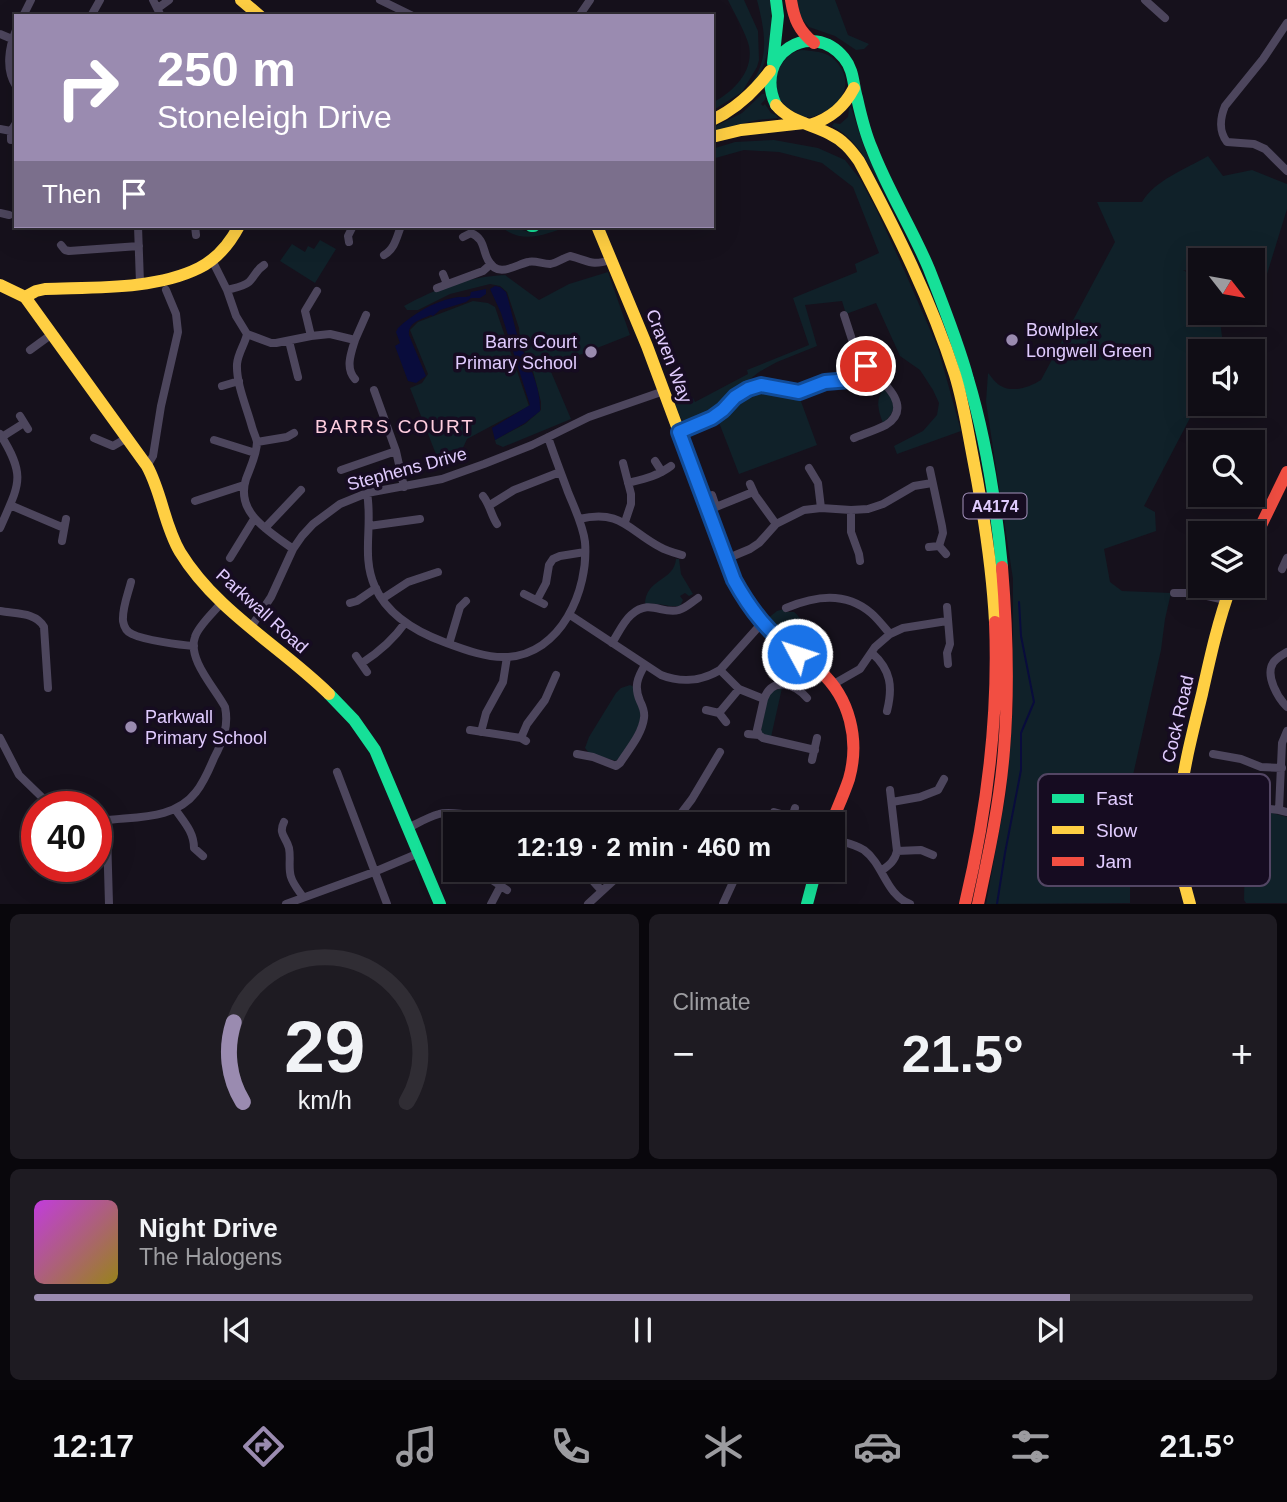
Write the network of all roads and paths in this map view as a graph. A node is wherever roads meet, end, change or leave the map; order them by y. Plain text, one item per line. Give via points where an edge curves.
1 (169, 0) edge
2 (240, 0) edge
3 (380, 0) edge
4 (776, 0) edge
5 (791, 0) edge
6 (1149, 1) edge
7 (157, 8) edge
8 (258, 14) edge
9 (409, 14) edge
10 (1165, 18) dead end
11 (1287, 23) edge
12 (0, 34) edge
13 (14, 34) edge
14 (12, 39) junction
15 (814, 43) junction
16 (772, 67) junction
17 (4, 71) edge
18 (854, 88) junction
19 (714, 119) edge
20 (807, 124) junction
21 (0, 129) edge
22 (13, 131) edge
23 (714, 137) edge
24 (1287, 156) edge
25 (1286, 170) edge
26 (138, 228) edge
27 (238, 228) edge
28 (352, 228) edge
29 (400, 228) edge
30 (598, 228) edge
31 (468, 232) edge
32 (349, 242) dead end
33 (61, 244) dead end
34 (139, 246) junction
35 (384, 255) dead end
36 (212, 260) junction
37 (611, 260) junction
38 (491, 264) junction
39 (264, 265) dead end
40 (443, 274) dead end
41 (140, 284) junction
42 (447, 284) junction
43 (0, 285) edge
44 (437, 288) dead end
45 (166, 290) dead end
46 (226, 290) junction
47 (317, 291) dead end
48 (25, 297) junction
49 (366, 315) dead end
50 (844, 316) dead end
51 (52, 334) junction
52 (247, 334) junction
53 (311, 335) junction
54 (355, 340) junction
55 (289, 341) junction
56 (30, 350) dead end
57 (866, 366) junction
58 (298, 377) dead end
59 (355, 379) dead end
60 (239, 381) junction
61 (222, 386) dead end
62 (374, 390) dead end
63 (664, 391) junction
64 (24, 423) dead end
65 (679, 432) junction
66 (294, 433) dead end
67 (1, 435) edge
68 (548, 437) junction
69 (94, 438) dead end
70 (127, 438) junction
71 (854, 438) dead end
72 (214, 440) dead end
73 (257, 442) junction
74 (396, 451) junction
75 (255, 453) junction
76 (655, 461) dead end
77 (623, 463) dead end
78 (147, 466) junction
79 (671, 466) dead end
80 (809, 468) dead end
81 (341, 470) dead end
82 (930, 470) dead end
83 (561, 472) junction
84 (662, 472) junction
85 (1287, 472) edge
86 (628, 483) junction
87 (932, 483) junction
88 (244, 485) junction
89 (404, 487) junction
90 (301, 490) dead end
91 (367, 493) junction
92 (712, 495) dead end
93 (483, 496) dead end
94 (195, 501) dead end
95 (10, 505) junction
96 (491, 505) junction
97 (821, 508) junction
98 (851, 510) junction
99 (254, 519) junction
100 (420, 519) dead end
101 (579, 519) junction
102 (1263, 521) edge
103 (625, 522) junction
104 (497, 524) dead end
105 (776, 524) junction
106 (369, 526) junction
107 (0, 528) edge
108 (265, 528) junction
109 (62, 541) dead end
110 (673, 541) dead end
111 (939, 546) junction
112 (929, 547) dead end
113 (293, 548) junction
114 (669, 551) junction
115 (585, 552) junction
116 (946, 554) dead end
117 (682, 555) dead end
118 (230, 558) dead end
119 (1287, 558) edge
120 (726, 559) junction
121 (860, 561) dead end
122 (1282, 569) dead end
123 (438, 572) dead end
124 (131, 582) dead end
125 (376, 589) junction
126 (1174, 593) dead end
127 (524, 594) dead end
128 (698, 598) dead end
129 (382, 599) junction
130 (1225, 600) joint
131 (466, 601) dead end
132 (222, 602) junction
133 (350, 603) dead end
134 (947, 607) dead end
135 (786, 608) dead end
136 (0, 611) edge
137 (570, 615) junction
138 (947, 621) junction
139 (405, 623) junction
140 (762, 623) junction
141 (251, 627) junction
142 (890, 634) junction
143 (449, 643) junction
144 (611, 643) junction
145 (194, 646) junction
146 (1287, 652) edge
147 (872, 653) junction
148 (507, 657) junction
149 (645, 664) junction
150 (948, 664) dead end
151 (720, 670) junction
152 (367, 672) dead end
153 (556, 675) dead end
154 (832, 685) junction
155 (48, 688) dead end
156 (739, 689) junction
157 (806, 693) dead end
158 (764, 699) junction
159 (1287, 707) edge
160 (706, 710) dead end
161 (887, 711) dead end
162 (719, 713) junction
163 (726, 722) dead end
164 (470, 730) dead end
165 (1287, 731) edge
166 (481, 732) junction
167 (748, 734) dead end
168 (759, 735) junction
169 (0, 738) edge
170 (817, 738) dead end
171 (1285, 744) edge
172 (815, 750) junction
173 (720, 752) dead end
174 (577, 754) dead end
175 (1213, 754) dead end
176 (4, 755) edge
177 (812, 760) dead end
178 (1282, 768) junction
179 (337, 772) dead end
180 (1184, 774) edge
181 (944, 779) dead end
182 (890, 790) dead end
183 (36, 791) edge
184 (892, 802) junction
185 (175, 809) junction
186 (1283, 811) edge
187 (682, 812) edge
188 (836, 812) edge
189 (443, 813) edge
190 (112, 819) edge
191 (284, 822) dead end
192 (408, 828) junction
193 (845, 842) edge
194 (897, 851) junction
195 (419, 853) junction
196 (933, 855) dead end
197 (203, 856) dead end
198 (881, 871) junction
199 (374, 872) junction
200 (108, 882) edge
201 (495, 882) edge
202 (594, 882) edge
203 (612, 882) edge
204 (733, 882) edge
205 (813, 882) edge
206 (1185, 886) edge
207 (602, 891) junction
208 (303, 897) junction
209 (109, 904) edge
210 (286, 904) edge
211 (387, 904) edge
212 (440, 904) edge
213 (491, 904) edge
214 (588, 904) edge
215 (723, 904) edge
216 (807, 904) edge
217 (910, 904) edge
218 (965, 904) edge
219 (978, 904) edge
220 (1190, 904) edge

1 - 7 street
2 - 8 main road
3 - 9 street
4 - 16 main road, A4174
5 - 15 main road, A4174 via 795,22
6 - 10 street
11 - 25 street via 1235,92 1222,114 1221,129 1230,143 1265,149
12 - 14 street
13 - 14 street
14 - 17 street
15 - 16 main road via 798,42
15 - 18 main road, A4174 via 841,54 854,76
16 - 19 main road via 741,104
16 - 20 main road, A4174 via 771,94 778,107
18 - 20 main road via 841,109
18 - 219 main road, A4174 via 873,153 923,255 972,391 994,497 1006,606 1007,706 999,795
20 - 23 main road
20 - 218 main road, A4174 via 834,135 859,161 908,253 962,398 981,491 994,608 994,720 989,779
21 - 22 street
24 - 25 street
26 - 34 street
27 - 36 main road
28 - 32 street
29 - 35 street
30 - 37 main road, Craven Way
31 - 38 street via 484,244
33 - 34 street via 69,251
34 - 41 street
36 - 41 main road via 181,275
36 - 46 street
37 - 38 street via 597,264 570,256 548,264 531,261 507,270
37 - 63 main road, Craven Way
38 - 42 street
39 - 46 street via 245,285
40 - 42 street
41 - 48 main road via 45,289
42 - 44 street
43 - 48 main road, Parkwall Road
45 - 78 street via 178,332 153,456
46 - 52 street
47 - 53 street via 305,311
48 - 51 main road, Parkwall Road
49 - 54 street
50 - 57 street via 858,358
51 - 56 street
51 - 70 main road, Parkwall Road
52 - 55 street via 271,343
52 - 60 street via 237,360
53 - 54 street
53 - 55 street
54 - 59 street via 349,369
55 - 58 street
57 - 65 street via 850,380 825,382 799,392 761,385 748,389 712,418
57 - 71 street via 893,393 897,408 889,423
60 - 61 street
60 - 73 street
62 - 74 street
63 - 65 main road, Craven Way
63 - 68 street, Stephens Drive
64 - 67 street
65 - 120 main road, Craven Way
66 - 73 street
67 - 95 street via 18,475
68 - 83 street
68 - 89 street, Stephens Drive via 442,479
69 - 70 street via 113,446
70 - 78 main road, Parkwall Road
72 - 75 street
73 - 75 street
74 - 81 street
74 - 89 street
75 - 88 street
76 - 84 street
77 - 86 street
78 - 132 main road, Parkwall Road via 178,548
79 - 84 street
80 - 97 street via 820,477
82 - 87 street
83 - 96 street via 514,490
83 - 101 street
84 - 86 street
85 - 102 main road
86 - 103 street via 631,504
87 - 98 street via 914,486 868,509
87 - 111 street via 943,533
88 - 94 street
88 - 99 street via 246,505
89 - 91 street, Stephens Drive
90 - 108 street
91 - 106 street
91 - 113 street, Stephens Drive via 340,504 313,524
92 - 105 street via 716,507 752,488
93 - 96 street
95 - 107 street
95 - 109 street via 65,523
96 - 104 street
97 - 98 street
97 - 105 street via 804,510
98 - 121 street via 853,552
99 - 108 street
99 - 118 street
100 - 106 street
101 - 103 street via 594,515
101 - 115 street
103 - 114 street
105 - 120 street via 750,549
106 - 125 street via 366,550
108 - 113 street
110 - 114 street
111 - 112 street
111 - 116 street
113 - 141 street, Stephens Drive via 271,597
114 - 117 street
115 - 127 street via 553,559 541,602
115 - 137 street
119 - 122 street
120 - 140 main road, Craven Way via 745,600
123 - 129 street via 408,582
124 - 145 street via 123,622 128,631
125 - 129 street
125 - 133 street
126 - 130 street
128 - 144 street via 680,610 638,610
129 - 139 street
130 - 180 main road, Cock Road
131 - 143 street
132 - 141 main road, Parkwall Road
132 - 145 street via 198,631
134 - 138 street
135 - 142 street via 798,608 815,598 850,600 871,612
136 - 155 street via 31,616 42,623 51,676
137 - 144 street
137 - 148 street via 533,651
138 - 142 street
138 - 150 street
139 - 143 street
139 - 152 street via 379,652 359,660
140 - 151 street
140 - 154 main road, Craven Way
141 - 192 main road, Parkwall Road via 350,714 375,750
142 - 147 street
143 - 148 street
144 - 149 street
145 - 185 street via 199,664 225,707 226,730 195,793
146 - 159 street via 1270,671 1275,691
147 - 154 street via 854,674
147 - 161 street via 889,678
148 - 166 street via 503,682
149 - 151 street via 677,680 700,679
149 - 174 street via 636,683 644,710 641,730 617,766
151 - 156 street
153 - 166 street via 524,739
154 - 188 main road, Craven Way via 847,709 854,733 853,761
156 - 158 street
156 - 162 street
157 - 158 street via 779,684 772,686
158 - 168 street
160 - 162 street
162 - 163 street
164 - 166 street
165 - 171 street
167 - 168 street
168 - 172 street
169 - 176 street
170 - 172 street
171 - 178 street
172 - 177 street
173 - 187 street
175 - 178 street
176 - 183 street
178 - 186 street
179 - 199 street
181 - 184 street via 941,793
182 - 184 street
184 - 194 street
185 - 190 street
185 - 197 street via 191,831 194,848
189 - 192 street
191 - 208 street via 280,829 289,850 291,876
192 - 195 main road, Parkwall Road
193 - 198 street via 864,850
194 - 196 street via 921,850
194 - 198 street
195 - 199 street
195 - 212 main road, Parkwall Road
198 - 217 street via 900,900
199 - 208 street
199 - 211 street
200 - 209 street
201 - 213 street via 504,888
202 - 207 street
203 - 207 street
204 - 215 street
205 - 216 main road
206 - 220 main road, Cock Road
207 - 214 street
208 - 210 street

